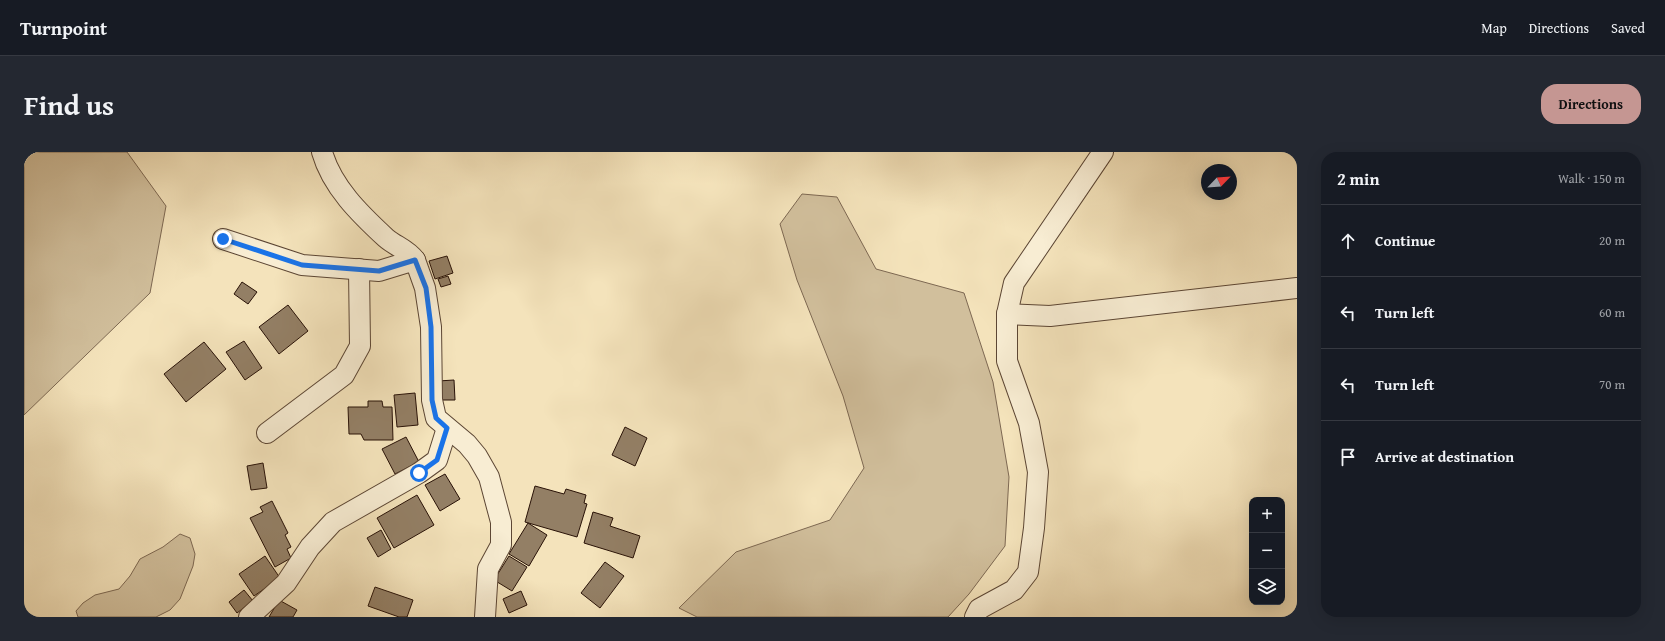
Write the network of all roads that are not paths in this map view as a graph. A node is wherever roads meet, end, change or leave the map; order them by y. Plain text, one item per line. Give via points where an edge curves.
1 (322, 152) edge
2 (1103, 152) edge
3 (223, 239) dead end
4 (415, 260) junction
5 (359, 269) junction
6 (1297, 288) edge
7 (1007, 314) junction
8 (447, 428) junction
9 (267, 433) dead end
10 (249, 617) edge
11 (485, 617) edge
12 (976, 617) edge

1 - 4 street via 340,190 387,239 410,253
2 - 7 street via 1014,283
3 - 5 street via 302,265
4 - 5 street via 379,271
4 - 8 street via 426,288 431,327 432,400 436,418
5 - 9 street via 360,346 344,375
6 - 7 street via 1050,316
7 - 12 street via 1007,361 1029,423 1038,472 1034,528 1028,572 1014,590 979,609
8 - 10 street via 437,460 333,522 310,547 286,583
8 - 11 street via 467,444 489,477 502,522 501,545 488,569

